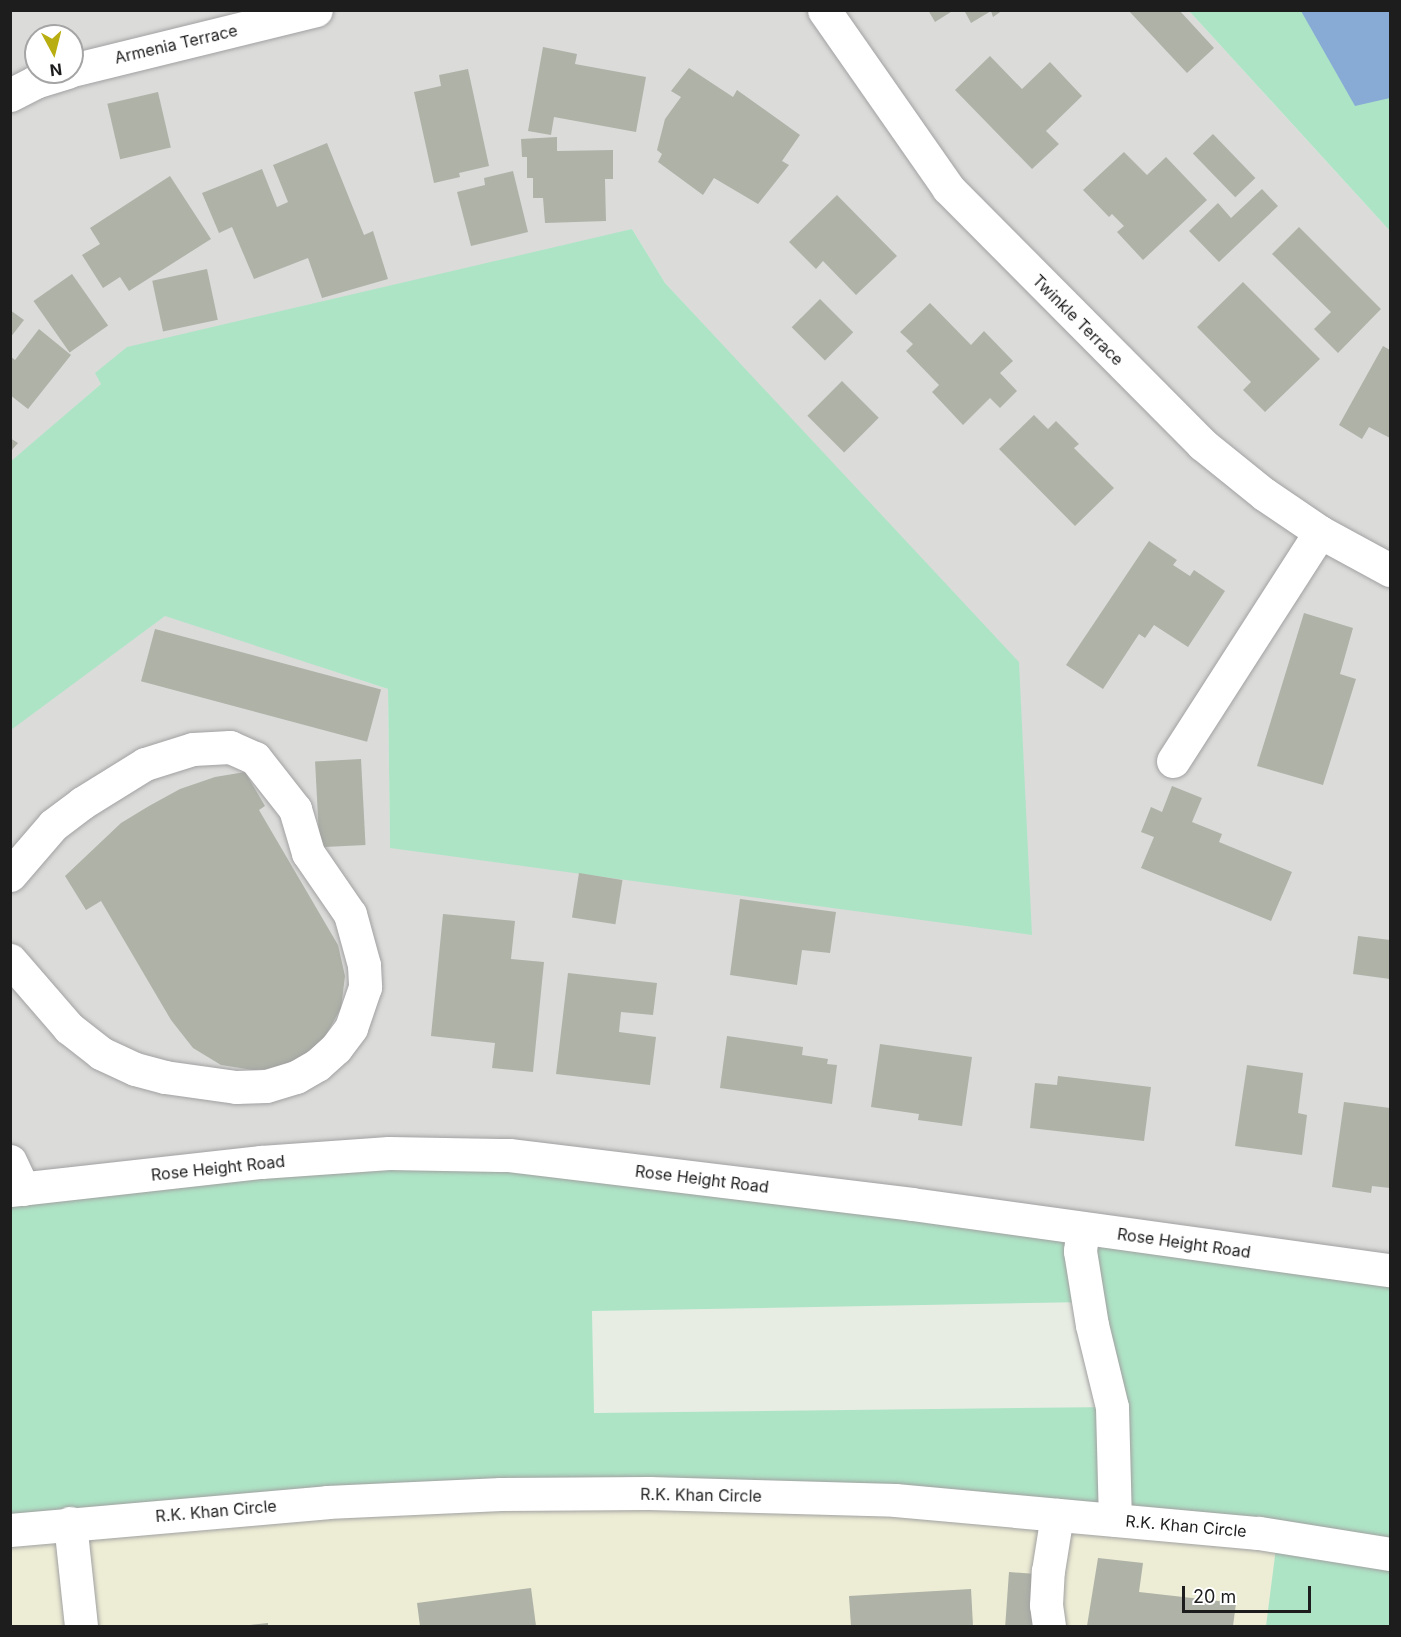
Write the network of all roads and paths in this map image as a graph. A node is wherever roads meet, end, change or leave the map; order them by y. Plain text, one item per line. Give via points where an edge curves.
1 (316, 10) edge
2 (824, 10) edge
3 (84, 67) edge
4 (31, 84) edge
5 (10, 95) edge
6 (1320, 532) junction
7 (1390, 570) edge
8 (1173, 762) dead end
9 (10, 875) edge
10 (10, 960) edge
11 (15, 1180) edge
12 (1083, 1229) junction
13 (1390, 1270) edge
14 (1057, 1515) junction
15 (1115, 1520) junction
16 (70, 1523) junction
17 (10, 1530) edge
18 (1390, 1554) edge
19 (81, 1626) edge
20 (1049, 1626) edge

1 - 3 street, Armenia Terrace
2 - 6 street, Twinkle Terrace via 948,188 1202,444 1264,494
4 - 5 street
6 - 7 street, Twinkle Terrace
6 - 8 street
9 - 10 street via 53,825 82,802 145,764 193,749 230,747 255,758 295,809 308,853 350,914 364,965 365,987 351,1028 317,1065 296,1077 266,1086 236,1087 165,1077 135,1069 101,1053 69,1028
11 - 12 street, Rose Height Road via 389,1153 509,1155
12 - 13 street, Rose Height Road
12 - 15 street via 1080,1251 1092,1325 1112,1407
14 - 15 street, R.K. Khan Circle
14 - 16 street, R.K. Khan Circle via 895,1500 649,1493 512,1494 327,1502
14 - 20 street via 1047,1594
15 - 18 street, R.K. Khan Circle via 1259,1533
16 - 17 street, R.K. Khan Circle
16 - 19 street

